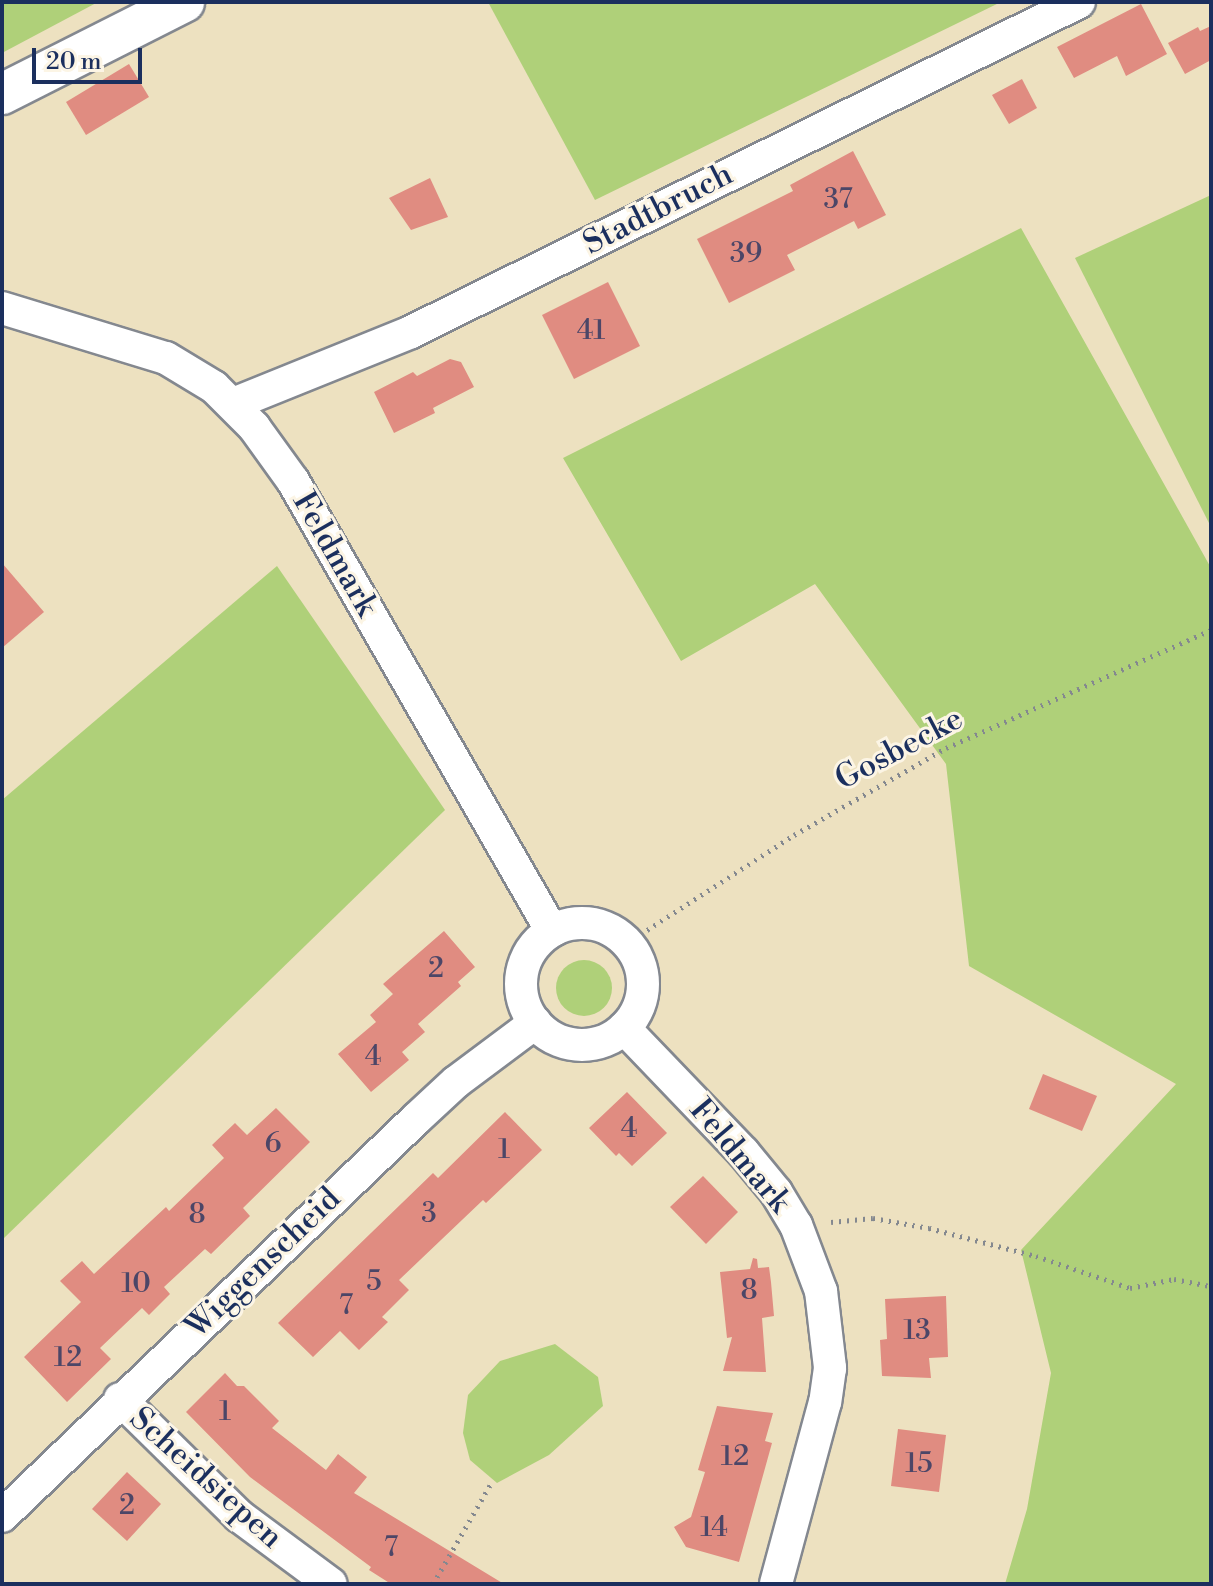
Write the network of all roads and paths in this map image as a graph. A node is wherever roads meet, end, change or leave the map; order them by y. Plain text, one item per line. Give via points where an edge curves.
1 (184, 2) edge
2 (1079, 2) edge
3 (2, 94) edge
4 (2, 308) edge
5 (233, 404) junction
6 (1211, 630) edge
7 (552, 931) junction
8 (627, 943) junction
9 (535, 1023) junction
10 (624, 1028) junction
11 (796, 1225) junction
12 (1211, 1286) edge
13 (120, 1399) junction
14 (492, 1482) dead end
15 (2, 1516) edge
16 (331, 1584) edge
17 (433, 1584) edge
18 (776, 1584) edge

1 - 3 street
2 - 5 street, Stadtbruch via 411,332
4 - 5 street, Feldmark via 166,358
5 - 7 street, Feldmark via 293,481
6 - 8 path, Gosbecke via 946,748 794,835
7 - 8 street via 591,924 611,930
7 - 9 street via 535,945 521,983 524,1004
8 - 10 street via 637,958 642,986 636,1013
9 - 10 street via 568,1044 588,1045
9 - 13 street, Wiggenscheid via 436,1100
10 - 11 street, Feldmark via 760,1170
11 - 12 path via 873,1218 979,1240 1130,1288 1174,1279
11 - 18 street, Feldmark via 821,1291 830,1368
13 - 15 street, Wiggenscheid
13 - 16 street, Scheidsiepen via 239,1516
14 - 17 path

